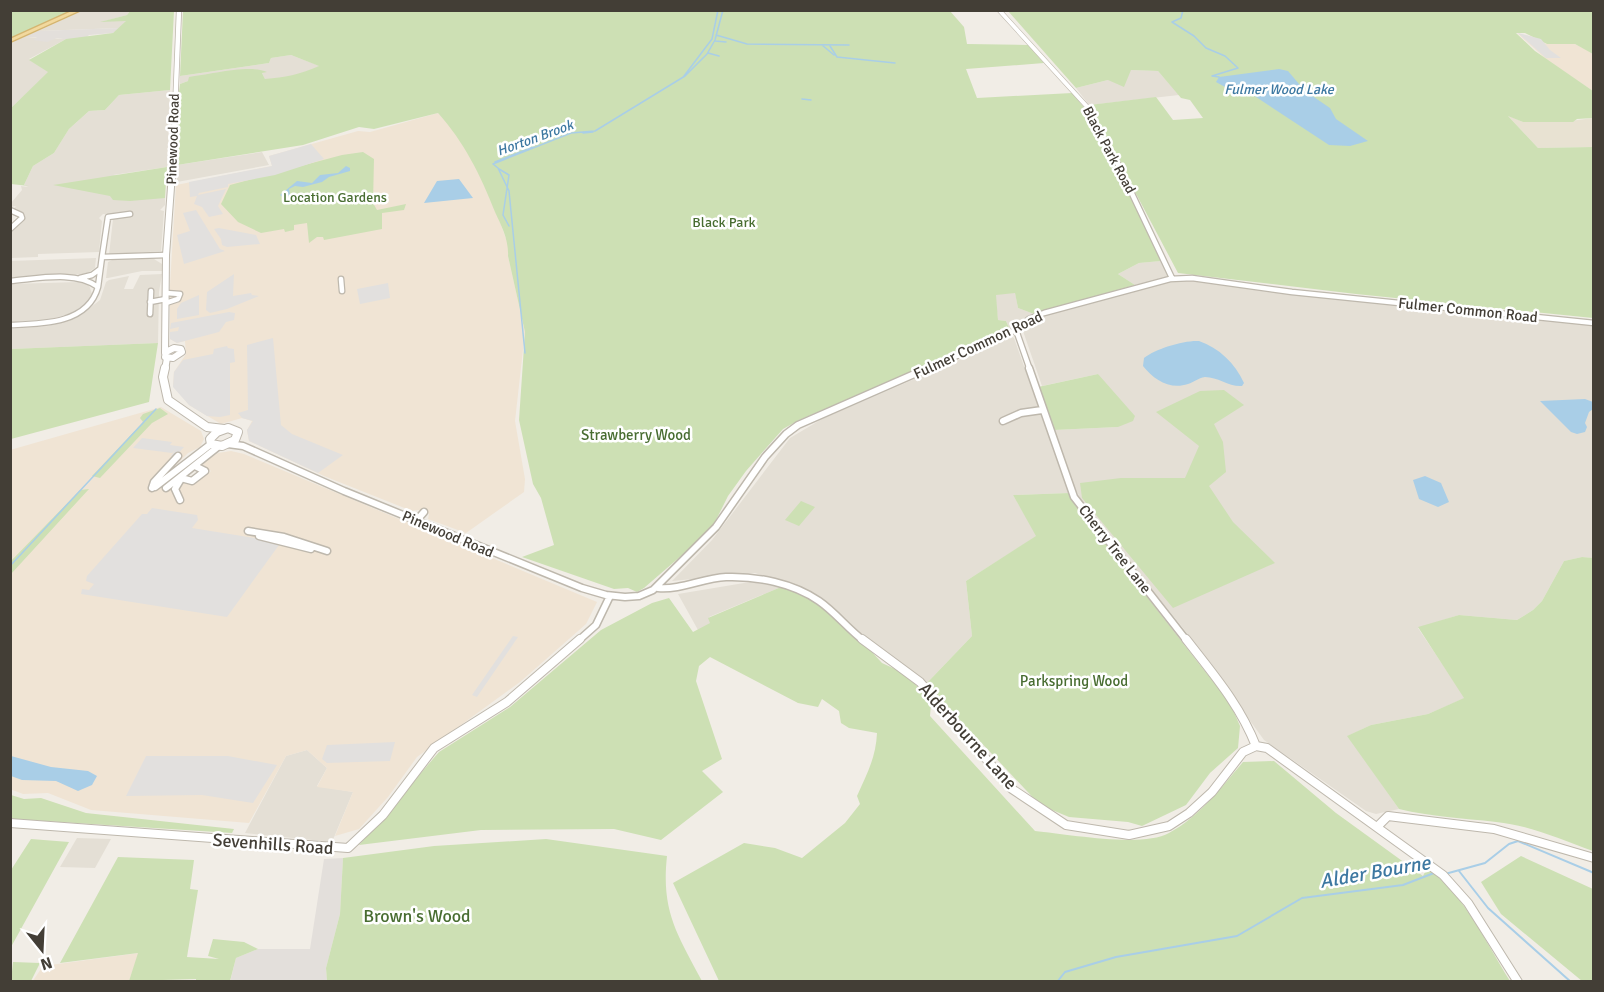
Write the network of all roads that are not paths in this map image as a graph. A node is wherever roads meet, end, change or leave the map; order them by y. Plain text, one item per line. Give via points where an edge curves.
1 (79, 10) edge
2 (179, 10) edge
3 (999, 10) edge
4 (10, 41) edge
5 (11, 209) edge
6 (130, 214) dead end
7 (10, 230) edge
8 (166, 255) junction
9 (102, 257) junction
10 (100, 269) junction
11 (80, 278) junction
12 (1172, 278) junction
13 (341, 279) dead end
14 (10, 281) edge
15 (98, 287) junction
16 (151, 291) dead end
17 (342, 291) dead end
18 (166, 299) junction
19 (150, 302) junction
20 (150, 314) dead end
21 (1593, 323) edge
22 (10, 326) edge
23 (1016, 330) junction
24 (165, 339) junction
25 (174, 348) junction
26 (166, 355) junction
27 (180, 355) junction
28 (163, 373) junction
29 (1042, 410) junction
30 (1003, 421) dead end
31 (207, 427) junction
32 (224, 429) junction
33 (238, 436) junction
34 (214, 442) junction
35 (228, 444) junction
36 (243, 446) junction
37 (178, 456) dead end
38 (196, 464) junction
39 (181, 478) junction
40 (166, 488) dead end
41 (180, 500) dead end
42 (424, 512) dead end
43 (417, 520) junction
44 (248, 531) joint
45 (658, 588) junction
46 (610, 596) junction
47 (1256, 746) junction
48 (10, 823) edge
49 (1378, 826) junction
50 (1593, 858) edge
51 (1518, 981) edge

1 - 4 main road
2 - 8 street, Pinewood Road
3 - 12 street, Black Park Road via 1091,111 1097,132 1121,168
5 - 7 street via 22,218
6 - 9 street via 108,217
8 - 9 street
8 - 18 street, Pinewood Road
9 - 10 street
10 - 11 street
10 - 15 street
11 - 14 street
11 - 15 street
12 - 21 street, Fulmer Common Road
12 - 23 street, Fulmer Common Road via 1044,313
13 - 17 street
15 - 22 street via 93,302 71,316 49,323
16 - 19 street
18 - 19 street
18 - 24 street, Pinewood Road
19 - 20 street
23 - 29 street, Cherry Tree Lane
23 - 45 street, Fulmer Common Road via 789,431 719,524
24 - 25 street
24 - 26 street, Pinewood Road
25 - 26 street
25 - 27 street via 182,350
26 - 27 street
26 - 28 street, Pinewood Road
27 - 28 street
28 - 31 street, Pinewood Road via 168,400
29 - 30 street
29 - 47 street, Cherry Tree Lane via 1074,497 1234,700
31 - 32 street, Pinewood Road
31 - 34 street, Pinewood Road
32 - 33 street, Pinewood Road via 235,429
32 - 34 street
33 - 35 street
33 - 36 street
34 - 35 street
34 - 37 street via 154,487 154,482
34 - 38 street
35 - 36 street, Pinewood Road
36 - 43 street, Pinewood Road
38 - 39 street
38 - 39 street via 205,471 192,481
38 - 40 street
39 - 41 street via 175,489
42 - 43 street
43 - 46 street, Pinewood Road
44 - 44 street via 284,537 327,551 284,544
45 - 46 street, Pinewood Road via 633,597
45 - 47 street, Alderbourne Lane via 725,577 762,579 793,587 819,601 852,632 920,682 1012,789 1066,825 1129,836 1169,826 1212,792 1244,752
46 - 48 street, Sevenhills Road via 596,625 507,702 434,748 383,815 348,848
47 - 49 street via 1267,748
49 - 50 street via 1388,816 1494,829
49 - 51 street via 1443,875 1468,903

